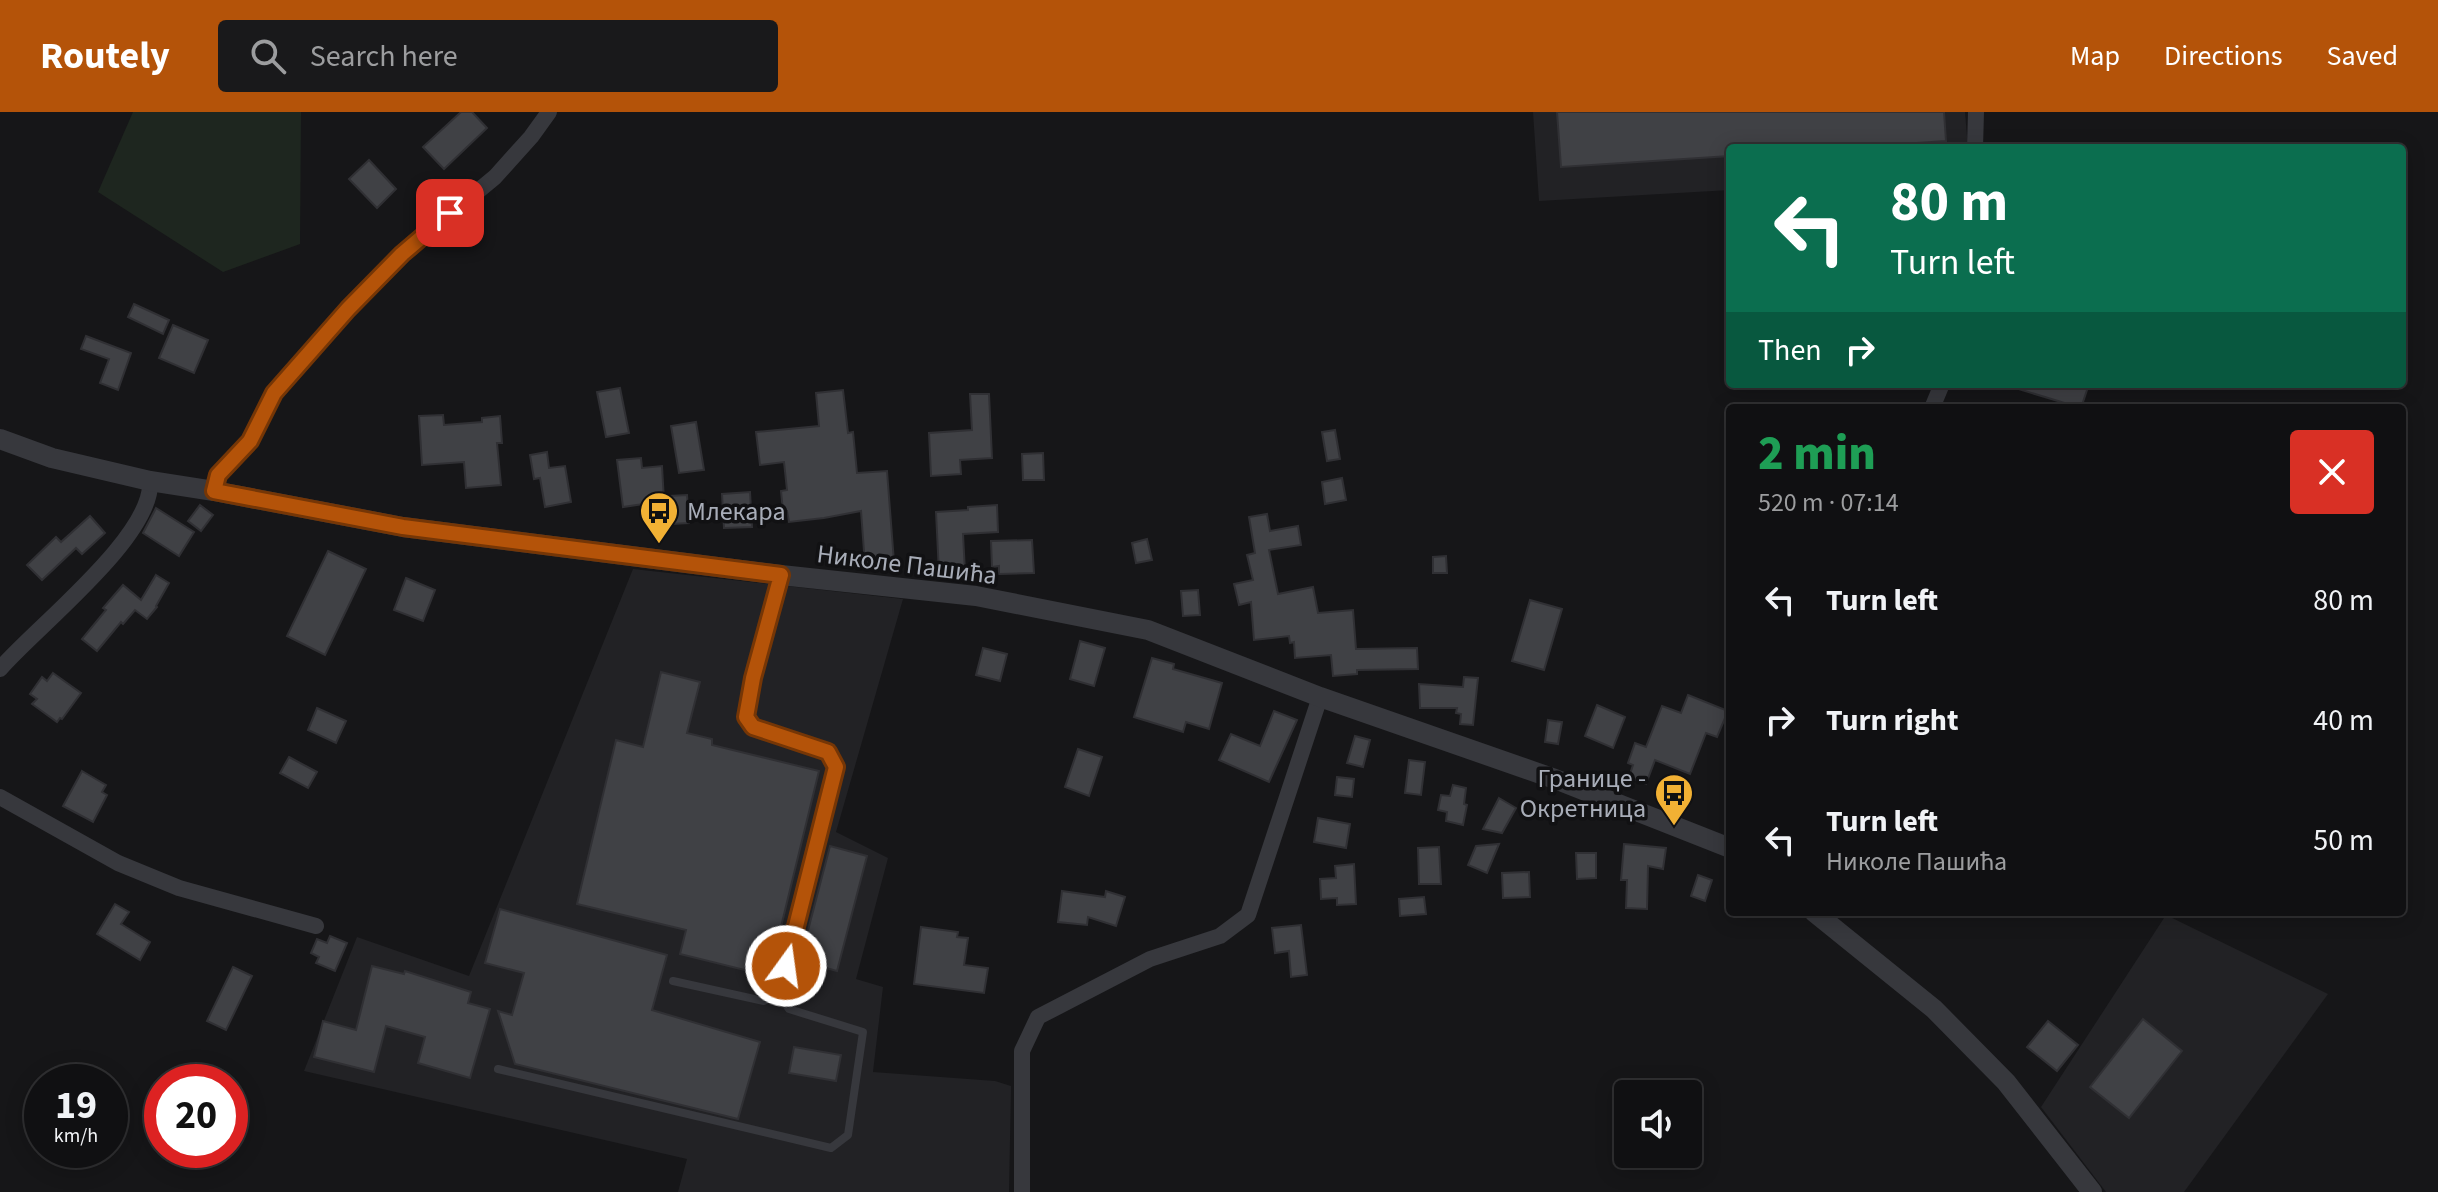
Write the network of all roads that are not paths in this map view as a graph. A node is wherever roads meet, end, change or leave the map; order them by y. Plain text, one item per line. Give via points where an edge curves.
1 (549, 112) edge
2 (1976, 112) edge
3 (1975, 144) edge
4 (0, 439) edge
5 (150, 481) junction
6 (214, 491) junction
7 (781, 575) junction
8 (0, 669) edge
9 (1320, 697) junction
10 (0, 797) edge
11 (1726, 843) edge
12 (1819, 916) edge
13 (316, 926) dead end
14 (673, 981) dead end
15 (779, 994) junction
16 (498, 1069) dead end
17 (1022, 1192) edge
18 (2092, 1192) edge

1 - 6 street via 495,177 402,254 348,309 274,393 250,441 218,475
2 - 3 street
4 - 5 street, Николе Пашића via 52,458
5 - 6 street, Николе Пашића
5 - 8 street via 146,508 108,560
6 - 7 street, Николе Пашића via 403,527
7 - 9 street, Николе Пашића via 976,596 1148,630
7 - 15 lane via 746,717 753,727 828,752 836,767
9 - 11 street, Николе Пашића
9 - 17 street via 1248,915 1220,936 1150,959 1038,1017 1022,1051
10 - 13 street via 130,868 179,888
12 - 18 street via 1934,1009 1986,1061
14 - 15 lane via 764,1001
15 - 16 lane via 789,1009 863,1032 848,1135 831,1148

